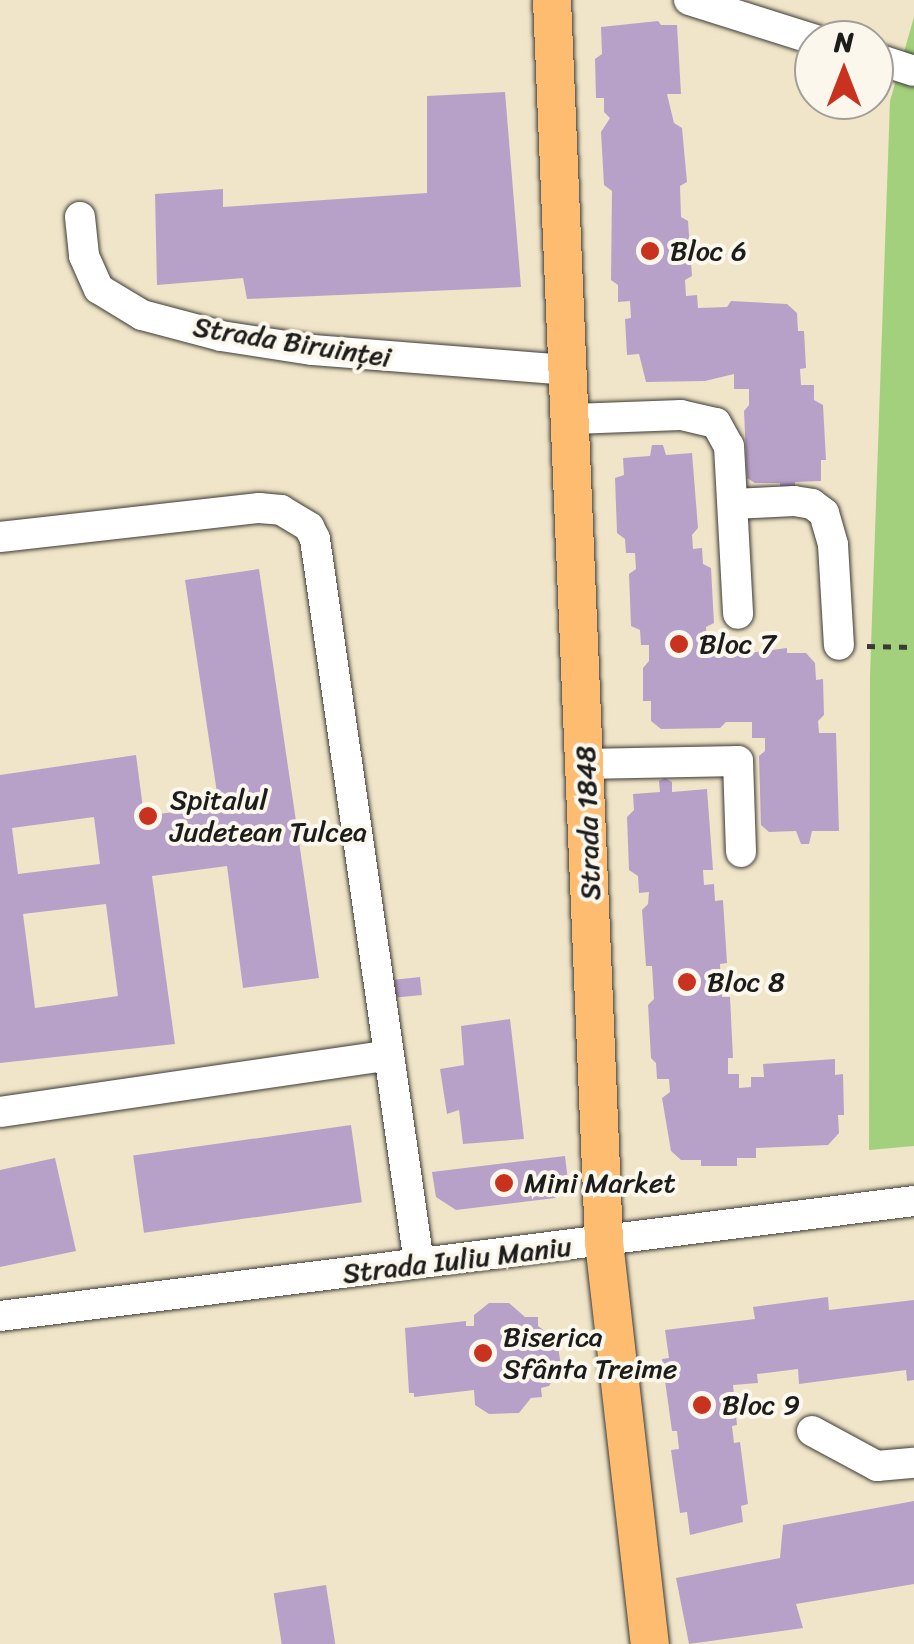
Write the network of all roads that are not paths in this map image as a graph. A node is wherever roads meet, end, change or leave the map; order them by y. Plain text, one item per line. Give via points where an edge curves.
1 (553, 0) edge
2 (689, 0) edge
3 (794, 33) edge
4 (80, 217) dead end
5 (569, 370) junction
6 (572, 420) junction
7 (734, 504) junction
8 (0, 537) edge
9 (738, 614) dead end
10 (839, 645) road end
11 (585, 764) junction
12 (741, 852) dead end
13 (386, 1056) junction
14 (0, 1112) edge
15 (914, 1201) edge
16 (604, 1242) junction
17 (419, 1263) junction
18 (0, 1316) edge
19 (812, 1432) dead end
20 (914, 1463) edge
21 (650, 1644) edge

1 - 5 main road, Strada 1848
2 - 3 street
4 - 5 street, Strada Biruinței via 84,256 99,289 142,314 221,336 313,350
5 - 6 main road, Strada 1848
6 - 7 street via 682,415 716,423 729,446
6 - 11 main road, Strada 1848
7 - 9 street
7 - 10 street via 794,501 824,514 834,545
8 - 13 street via 259,508 281,510 309,527
11 - 12 street via 738,762
11 - 16 main road, Strada 1848
13 - 14 street
13 - 17 street
15 - 16 street, Strada Iuliu Maniu
16 - 17 street, Strada Iuliu Maniu
16 - 21 main road, Strada 1848
17 - 18 street, Strada Iuliu Maniu
19 - 20 street via 877,1466

